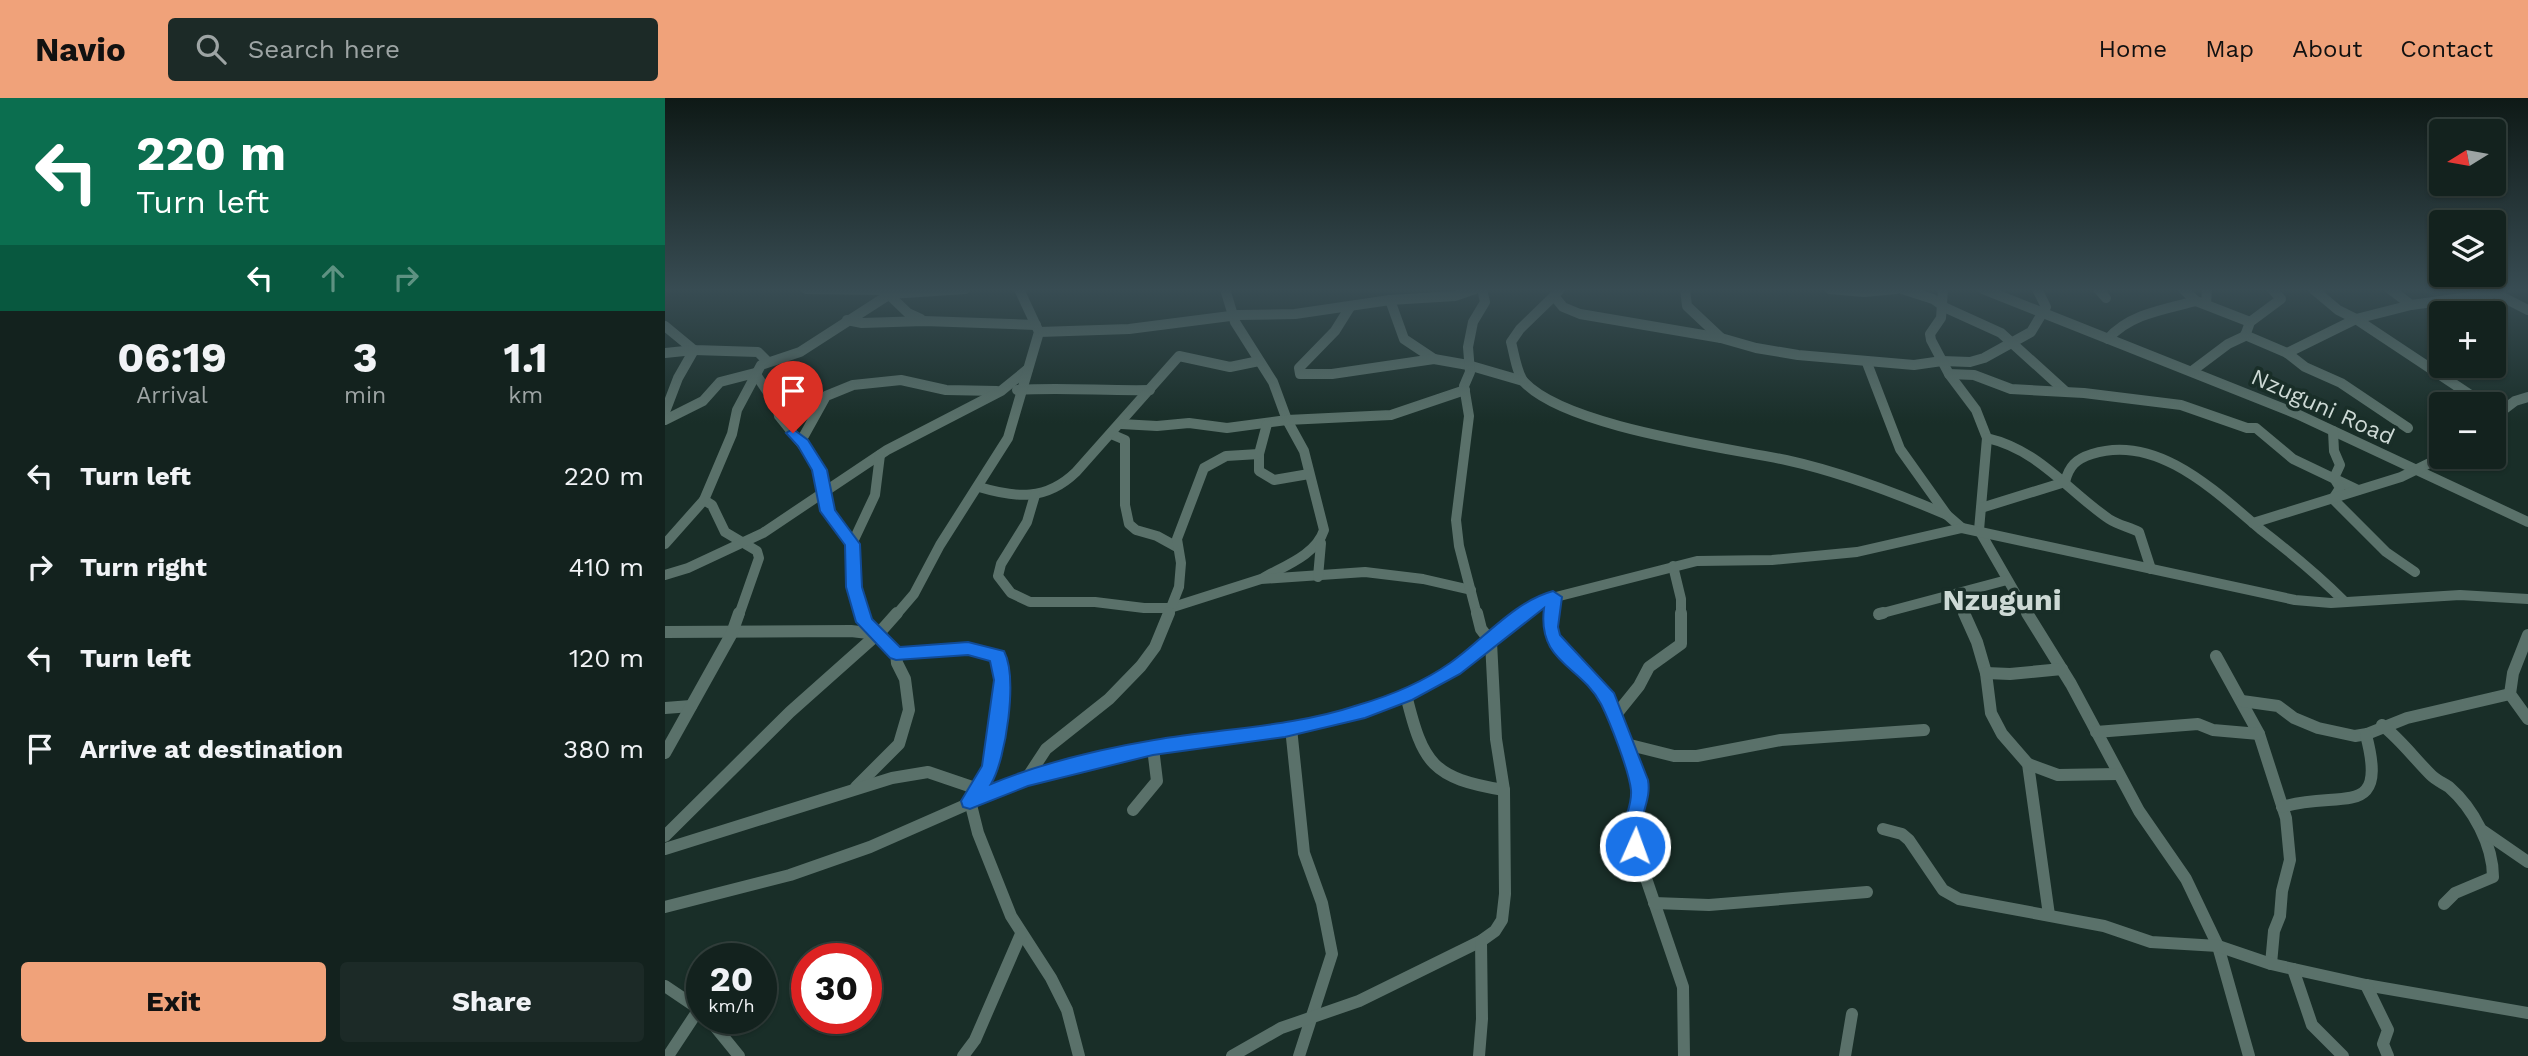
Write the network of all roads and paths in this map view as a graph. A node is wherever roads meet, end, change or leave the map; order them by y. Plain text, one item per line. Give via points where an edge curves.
1 (674, 334) edge
2 (827, 334) edge
3 (1037, 334) edge
4 (1243, 334) edge
5 (1332, 334) edge
6 (1402, 334) edge
7 (1470, 334) edge
8 (1516, 334) edge
9 (1696, 334) edge
10 (1716, 334) edge
11 (1930, 334) edge
12 (2000, 334) edge
13 (2028, 334) edge
14 (2097, 334) edge
15 (2110, 334) edge
16 (2326, 334) edge
17 (2378, 334) edge
18 (2245, 335) joint
19 (1721, 338) junction
20 (2108, 338) junction
21 (2013, 342) junction
22 (694, 350) junction
23 (665, 353) edge
24 (2287, 353) junction
25 (1434, 359) junction
26 (767, 361) junction
27 (1259, 361) junction
28 (1942, 361) junction
29 (1867, 363) junction
30 (1468, 365) junction
31 (1028, 369) junction
32 (2192, 371) junction
33 (755, 373) junction
34 (1949, 374) junction
35 (1523, 382) junction
36 (1024, 389) junction
37 (1150, 390) junction
38 (1465, 390) junction
39 (1001, 391) junction
40 (2065, 391) junction
41 (2466, 392) edge
42 (2528, 397) edge
43 (2506, 407) edge
44 (665, 412) edge
45 (1287, 420) junction
46 (665, 421) edge
47 (1121, 424) junction
48 (1267, 424) junction
49 (2408, 428) dead end
50 (2333, 431) junction
51 (1111, 435) junction
52 (1987, 438) junction
53 (801, 441) junction
54 (1259, 454) junction
55 (880, 455) junction
56 (2429, 464) edge
57 (2417, 471) junction
58 (1309, 474) junction
59 (2334, 478) junction
60 (2065, 482) junction
61 (979, 486) junction
62 (2358, 490) junction
63 (824, 491) junction
64 (1035, 495) junction
65 (2333, 499) junction
66 (704, 500) junction
67 (1981, 508) junction
68 (1947, 515) junction
69 (2528, 522) edge
70 (2253, 523) junction
71 (1962, 528) junction
72 (1979, 530) junction
73 (744, 542) junction
74 (1321, 543) junction
75 (665, 544) edge
76 (852, 544) junction
77 (1177, 547) junction
78 (1673, 566) junction
79 (2151, 569) junction
80 (2415, 572) dead end
81 (665, 575) edge
82 (1318, 577) junction
83 (1261, 579) junction
84 (2007, 580) junction
85 (1471, 590) junction
86 (1956, 595) junction
87 (1553, 597) junction
88 (2528, 599) edge
89 (2345, 601) junction
90 (1170, 608) junction
91 (1879, 614) dead end
92 (665, 632) edge
93 (731, 633) junction
94 (877, 634) junction
95 (2528, 635) edge
96 (1491, 642) junction
97 (896, 654) junction
98 (2216, 656) dead end
99 (2062, 669) junction
100 (1986, 673) junction
101 (2510, 694) junction
102 (1406, 695) junction
103 (2242, 701) junction
104 (691, 706) junction
105 (665, 708) edge
106 (1614, 717) junction
107 (2528, 719) edge
108 (2382, 725) junction
109 (1291, 729) junction
110 (1924, 730) dead end
111 (2097, 732) junction
112 (2259, 734) junction
113 (2366, 735) junction
114 (1626, 744) junction
115 (1153, 748) junction
116 (665, 753) edge
117 (2028, 764) junction
118 (2118, 774) junction
119 (1027, 778) junction
120 (856, 788) junction
121 (1504, 790) junction
122 (974, 795) junction
123 (2282, 807) junction
124 (1133, 810) dead end
125 (1883, 830) dead end
126 (2483, 831) junction
127 (665, 836) edge
128 (665, 849) edge
129 (2528, 862) edge
130 (1867, 892) dead end
131 (1654, 903) junction
132 (2444, 904) dead end
133 (665, 907) edge
134 (2049, 915) junction
135 (1020, 934) junction
136 (1481, 941) junction
137 (2218, 946) junction
138 (2271, 964) junction
139 (2293, 969) junction
140 (2366, 985) junction
141 (665, 986) edge
142 (686, 1001) edge
143 (2528, 1013) edge
144 (1852, 1014) dead end
145 (1312, 1018) junction
146 (686, 1034) edge
147 (721, 1034) edge
148 (668, 1056) edge
149 (740, 1056) edge
150 (963, 1056) edge
151 (1079, 1056) edge
152 (1232, 1056) edge
153 (1299, 1056) edge
154 (1479, 1056) edge
155 (1684, 1056) edge
156 (1845, 1056) edge
157 (2249, 1056) edge
158 (2343, 1056) edge
159 (2388, 1056) edge

1 - 22 street
2 - 26 street via 800,352
3 - 31 street
4 - 27 street
5 - 25 street via 1299,368 1300,374 1332,374
6 - 25 street
7 - 30 street
8 - 35 street via 1511,341
9 - 19 street
10 - 19 street
11 - 28 street
12 - 21 street
13 - 21 street
14 - 20 street, Nzuguni Road
15 - 20 street
16 - 24 street
17 - 41 street
18 - 24 street
18 - 32 street
19 - 29 street via 1777,352
20 - 32 street, Nzuguni Road
21 - 28 street via 1977,360
21 - 40 street
22 - 23 street
22 - 26 street via 758,352
22 - 44 street
24 - 49 street
25 - 30 street
26 - 33 street
27 - 37 street via 1230,367 1181,356
27 - 45 street via 1273,382
28 - 29 street
28 - 34 street
29 - 68 street via 1900,449
30 - 35 street
30 - 38 street
31 - 36 street
31 - 39 street
32 - 50 street, Nzuguni Road
33 - 46 street via 720,382 703,401
33 - 53 street via 779,416
33 - 66 street
34 - 40 street via 1974,376 2011,389
34 - 52 street via 1976,410
35 - 68 street via 1566,410 1681,440 1789,461 1903,496
36 - 37 street
36 - 39 street
36 - 61 street via 1008,438
37 - 47 street
38 - 45 street via 1391,415
38 - 85 street via 1469,416 1456,520
39 - 53 street via 946,390 901,380 853,385 826,396
39 - 55 street
40 - 59 street via 2181,405 2256,428 2293,459
42 - 43 street
45 - 48 street
45 - 58 street via 1304,451
47 - 48 street via 1189,423 1227,428
47 - 51 street
48 - 54 street
50 - 57 street, Nzuguni Road
50 - 59 street via 2340,465
51 - 64 street via 1065,483
51 - 77 street via 1125,440 1129,524
52 - 60 street via 2015,445
52 - 67 street
53 - 63 street via 820,470
54 - 58 street via 1259,471 1268,478
54 - 77 street via 1226,457 1204,468 1189,501
55 - 63 street
55 - 76 street via 874,495
56 - 57 street
57 - 62 street
57 - 69 street, Nzuguni Road
58 - 74 street via 1322,515
59 - 62 street
59 - 65 street via 2340,488
60 - 67 street
60 - 70 street via 2069,467 2087,456 2106,451 2137,453 2190,472
60 - 79 street via 2113,522 2139,532
61 - 64 street via 1009,496
61 - 94 street via 914,594
62 - 65 street
63 - 73 street
63 - 76 street via 828,511
64 - 90 street via 1025,527 999,570 999,579 1011,593 1030,602
65 - 70 street
65 - 80 street via 2386,552
66 - 73 street via 712,505 725,532
66 - 75 street
67 - 72 street
68 - 71 street
70 - 89 street
71 - 72 street
71 - 78 street via 1857,552
72 - 79 street
72 - 84 street
73 - 81 street
73 - 93 street via 759,558
74 - 82 street
74 - 83 street
76 - 94 street via 859,604 864,622
77 - 90 street via 1180,578
78 - 87 street
78 - 106 street via 1681,599 1681,643 1649,667
79 - 89 street via 2295,600
82 - 83 street
82 - 85 street via 1377,572
83 - 90 street
84 - 86 street
84 - 99 street
85 - 96 street via 1481,629
86 - 91 street
86 - 100 street
87 - 96 street via 1524,613
87 - 106 street via 1552,638 1601,689
88 - 89 street via 2460,595
90 - 119 street via 1159,639 1141,666 1109,699 1051,745
92 - 93 street
93 - 94 street
93 - 104 street
94 - 97 street
94 - 127 street via 790,712
95 - 101 street via 2512,673
96 - 102 street
96 - 121 street
97 - 120 street via 907,692 905,729 895,751
97 - 122 street via 968,648 997,655 1002,680 991,767
98 - 103 street
99 - 100 street
99 - 111 street
100 - 117 street via 1991,713
101 - 107 street
101 - 108 street
102 - 109 street via 1358,713
102 - 121 street via 1426,759 1464,780
103 - 112 street
103 - 113 street via 2278,706 2286,715 2312,726
104 - 105 street
104 - 116 street
106 - 114 street
108 - 113 street
108 - 126 street via 2450,788
109 - 115 street
109 - 145 street via 1304,853 1332,947
110 - 114 street via 1781,740 1697,756 1674,756
111 - 112 street via 2198,724
111 - 118 street
112 - 123 street
113 - 123 street via 2375,773 2368,790 2353,799
114 - 131 street via 1641,793 1633,820 1635,846
115 - 119 street
115 - 124 street via 1157,781
117 - 118 street via 2058,775
117 - 134 street
118 - 137 street via 2186,879
119 - 122 street
120 - 122 street via 928,772
120 - 128 street
121 - 136 street via 1502,920
122 - 133 street via 927,824 813,867
122 - 135 street via 990,865
123 - 138 street via 2290,860
125 - 134 street via 1909,840 1943,890 1959,899
126 - 129 street
126 - 132 street via 2493,877 2483,885 2459,890
130 - 131 street via 1709,905
131 - 155 street via 1683,987
134 - 137 street via 2151,942
135 - 150 street via 975,1040
135 - 151 street via 1067,1010
136 - 145 street via 1359,1001
136 - 154 street
137 - 138 street
137 - 157 street
138 - 139 street
139 - 140 street
139 - 158 street via 2312,1026
140 - 143 street
140 - 159 street via 2388,1030 2383,1044
141 - 142 street
144 - 156 street
145 - 152 street via 1281,1028
145 - 153 street
146 - 148 street
147 - 149 street

